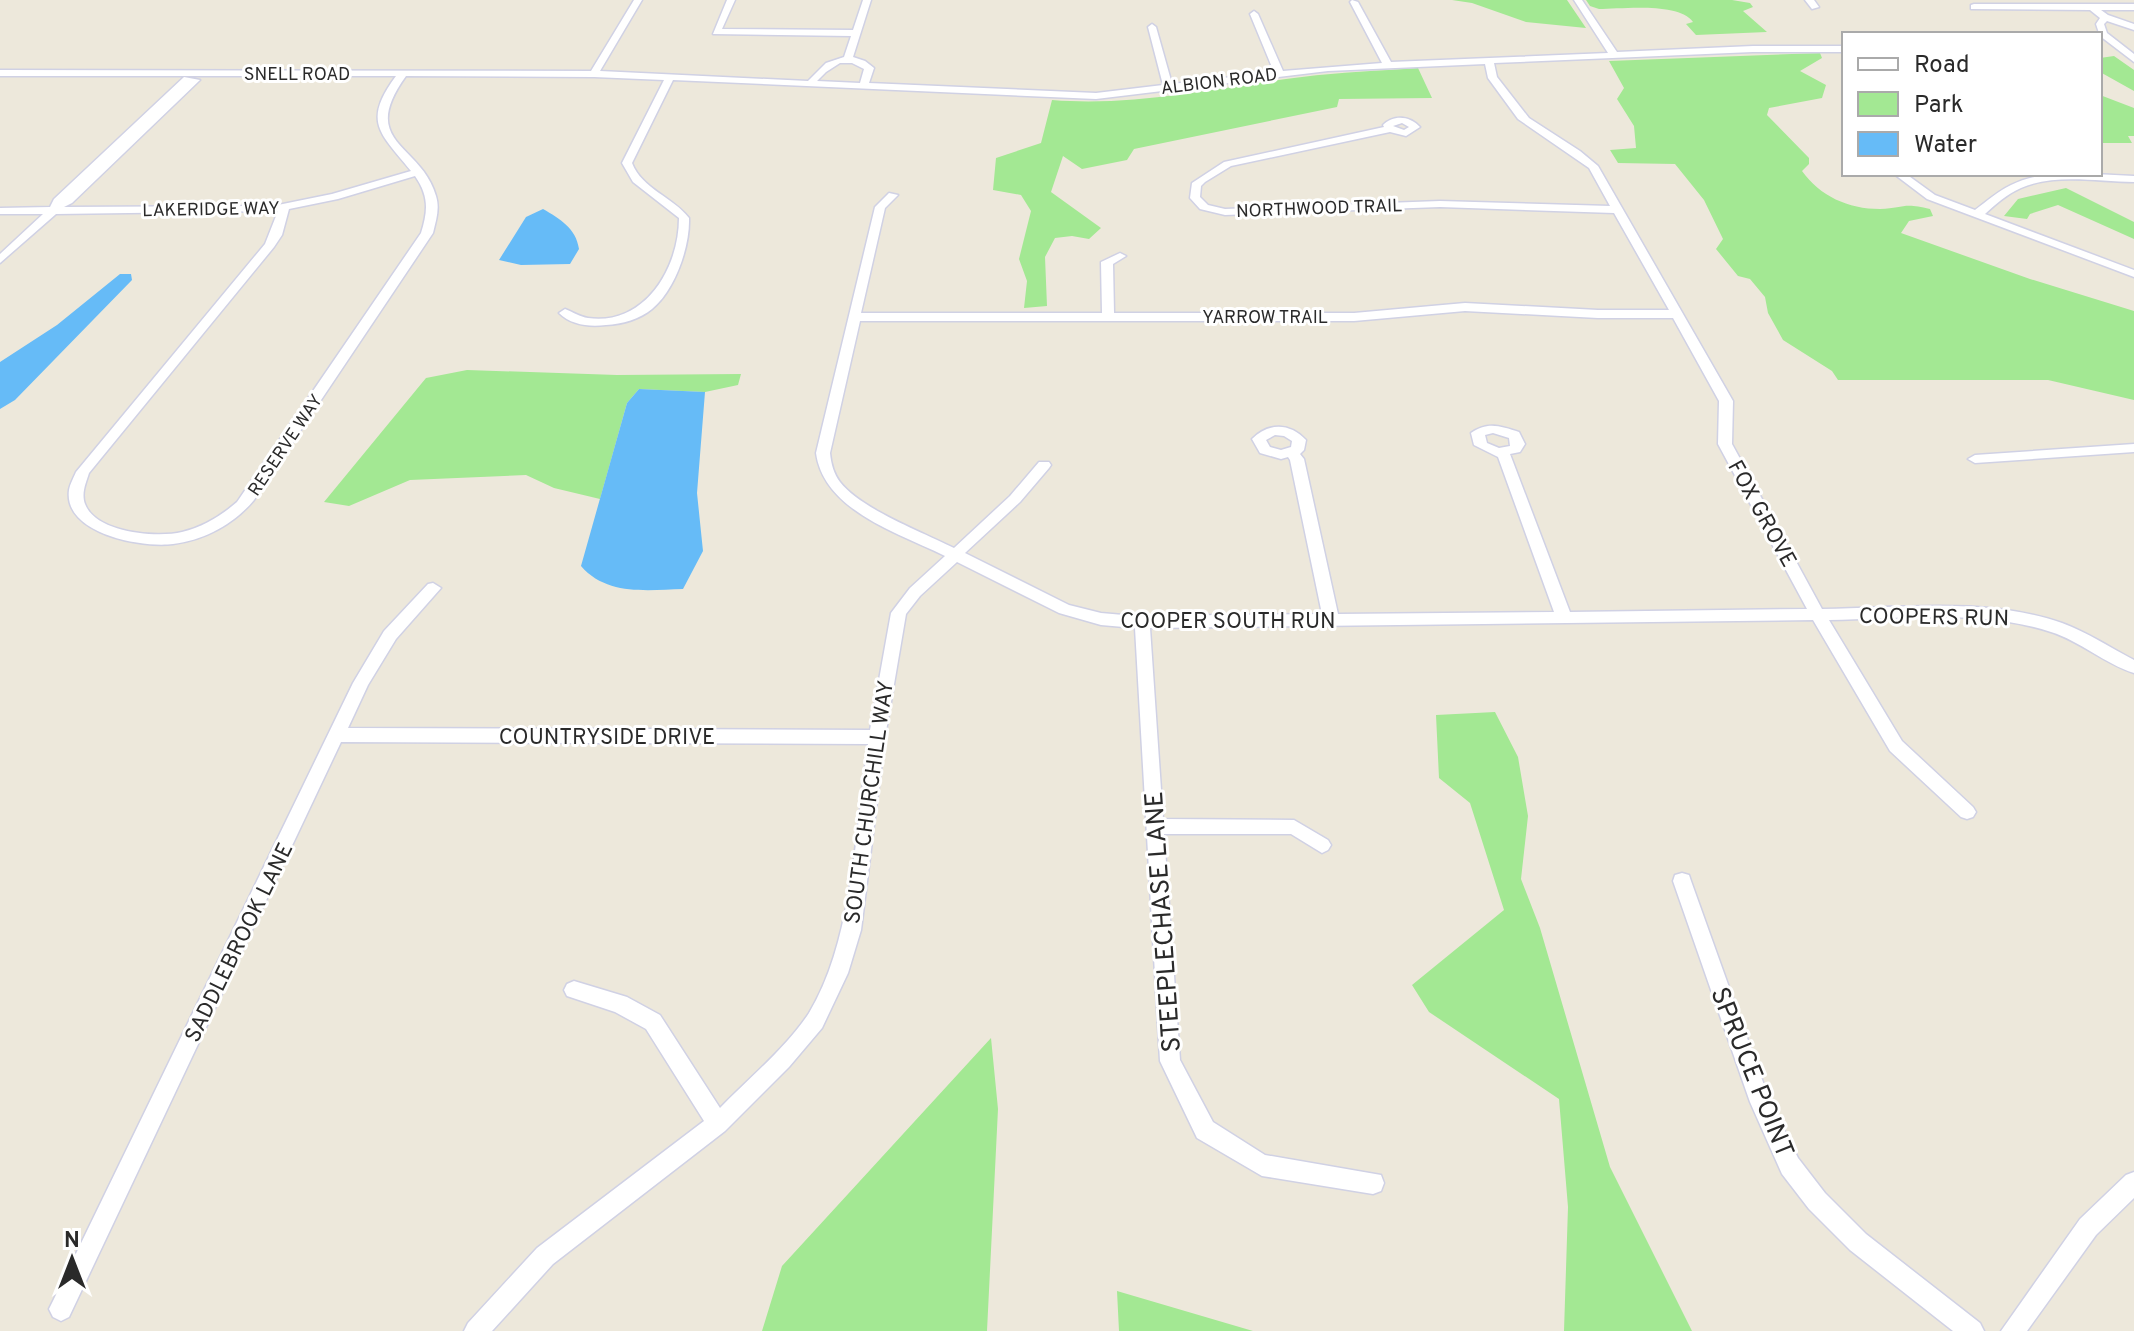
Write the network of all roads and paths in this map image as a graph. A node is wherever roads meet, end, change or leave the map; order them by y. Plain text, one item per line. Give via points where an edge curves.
1 (638, 0) edge
2 (731, 0) edge
3 (867, 0) edge
4 (1578, 0) edge
5 (2082, 0) edge
6 (1354, 2) edge
7 (1974, 7) dead end
8 (2092, 7) junction
9 (2134, 7) edge
10 (1254, 14) dead end
11 (2105, 17) junction
12 (1152, 27) dead end
13 (2134, 27) edge
14 (857, 33) junction
15 (1842, 49) edge
16 (2102, 49) edge
17 (2120, 50) junction
18 (2134, 50) edge
19 (1614, 55) junction
20 (2134, 59) edge
21 (848, 60) junction
22 (1490, 60) junction
23 (1388, 65) junction
24 (0, 73) edge
25 (1279, 73) junction
26 (403, 74) junction
27 (594, 74) junction
28 (194, 76) junction
29 (670, 77) junction
30 (811, 83) junction
31 (864, 85) junction
32 (1168, 88) junction
33 (1390, 129) dead end
34 (416, 173) junction
35 (1902, 176) edge
36 (2134, 179) edge
37 (893, 195) dead end
38 (56, 208) junction
39 (284, 208) junction
40 (1618, 210) junction
41 (0, 211) edge
42 (1977, 214) junction
43 (1120, 256) dead end
44 (0, 260) edge
45 (2134, 274) edge
46 (565, 313) dead end
47 (1676, 314) junction
48 (854, 317) junction
49 (1108, 318) junction
50 (2134, 448) edge
51 (1292, 453) dead end
52 (1503, 453) dead end
53 (1975, 459) dead end
54 (1044, 465) dead end
55 (954, 556) junction
56 (433, 588) dead end
57 (1818, 615) junction
58 (1564, 617) junction
59 (1331, 619) junction
60 (1142, 622) junction
61 (2134, 667) edge
62 (338, 735) junction
63 (877, 737) junction
64 (1967, 812) dead end
65 (1154, 826) junction
66 (1322, 845) dead end
67 (1682, 881) dead end
68 (574, 990) dead end
69 (718, 1124) junction
70 (1373, 1183) dead end
71 (2134, 1183) edge
72 (61, 1309) dead end
73 (476, 1331) edge
74 (1972, 1331) edge
75 (2013, 1331) edge

1 - 27 street
2 - 14 street via 716,32
3 - 14 street
4 - 19 street
5 - 8 street
6 - 23 street
7 - 8 street
8 - 9 street
8 - 11 street
10 - 25 street
11 - 13 street
11 - 17 street via 2100,24 2103,34
12 - 32 street
14 - 21 street
15 - 19 street, ALBION ROAD
16 - 17 street
17 - 18 street
17 - 20 street
19 - 22 street, ALBION ROAD
21 - 30 street via 824,65
21 - 31 street via 869,68
22 - 23 street, ALBION ROAD
22 - 40 street, FOX GROVE via 1495,84 1526,121 1571,146 1593,166
23 - 25 street, ALBION ROAD
24 - 28 street, SNELL ROAD
25 - 32 street, ALBION ROAD
26 - 27 street, SNELL ROAD
26 - 28 street, SNELL ROAD
26 - 34 street, RESERVE WAY via 383,105 381,119
27 - 29 street, ALBION ROAD
28 - 38 street
29 - 30 street, ALBION ROAD
29 - 46 street via 627,163 634,179 684,218 683,237 661,291 643,310 616,320 584,321
30 - 31 street, ALBION ROAD
31 - 32 street, ALBION ROAD via 1096,96
33 - 40 street, NORTHWOOD TRAIL via 1228,164 1196,185 1195,198 1204,207 1225,212 1440,204
34 - 39 street, LAKERIDGE WAY
34 - 39 street, RESERVE WAY via 435,207 427,233 241,506 204,530 166,540 136,538 87,520 74,500 83,472 270,245
35 - 42 street via 1931,197
36 - 42 street via 2025,183
37 - 48 street, COOPER SOUTH RUN via 880,207
38 - 39 street, LAKERIDGE WAY
38 - 41 street, LAKERIDGE WAY
38 - 44 street
40 - 47 street, FOX GROVE
42 - 45 street
43 - 49 street via 1107,262
47 - 49 street, YARROW TRAIL via 1465,307 1354,317
47 - 57 street, FOX GROVE via 1726,401 1725,444
48 - 49 street, YARROW TRAIL
48 - 55 street, COOPER SOUTH RUN via 824,465 848,499
50 - 53 street
51 - 59 street
52 - 58 street
54 - 55 street, SOUTH CHURCHILL WAY
55 - 60 street, COOPER SOUTH RUN via 1064,609
55 - 63 street, SOUTH CHURCHILL WAY via 899,613
56 - 62 street, SADDLEBROOK LANE via 390,635
57 - 58 street, COOPER SOUTH RUN
57 - 61 street, COOPERS RUN via 2014,616 2059,628
57 - 64 street, FOX GROVE via 1896,746
58 - 59 street, COOPER SOUTH RUN
59 - 60 street, COOPER SOUTH RUN
60 - 65 street, STEEPLECHASE LANE
62 - 63 street, COUNTRYSIDE DRIVE
62 - 72 street, SADDLEBROOK LANE
63 - 69 street, SOUTH CHURCHILL WAY via 852,930 838,973 815,1021
65 - 66 street via 1294,827
65 - 70 street, STEEPLECHASE LANE via 1170,1061 1205,1130 1262,1165
67 - 74 street, SPRUCE POINT via 1760,1102 1790,1166 1858,1242
68 - 69 street via 620,1004 653,1022
69 - 73 street, SOUTH CHURCHILL WAY via 545,1256
71 - 75 street via 2088,1227

